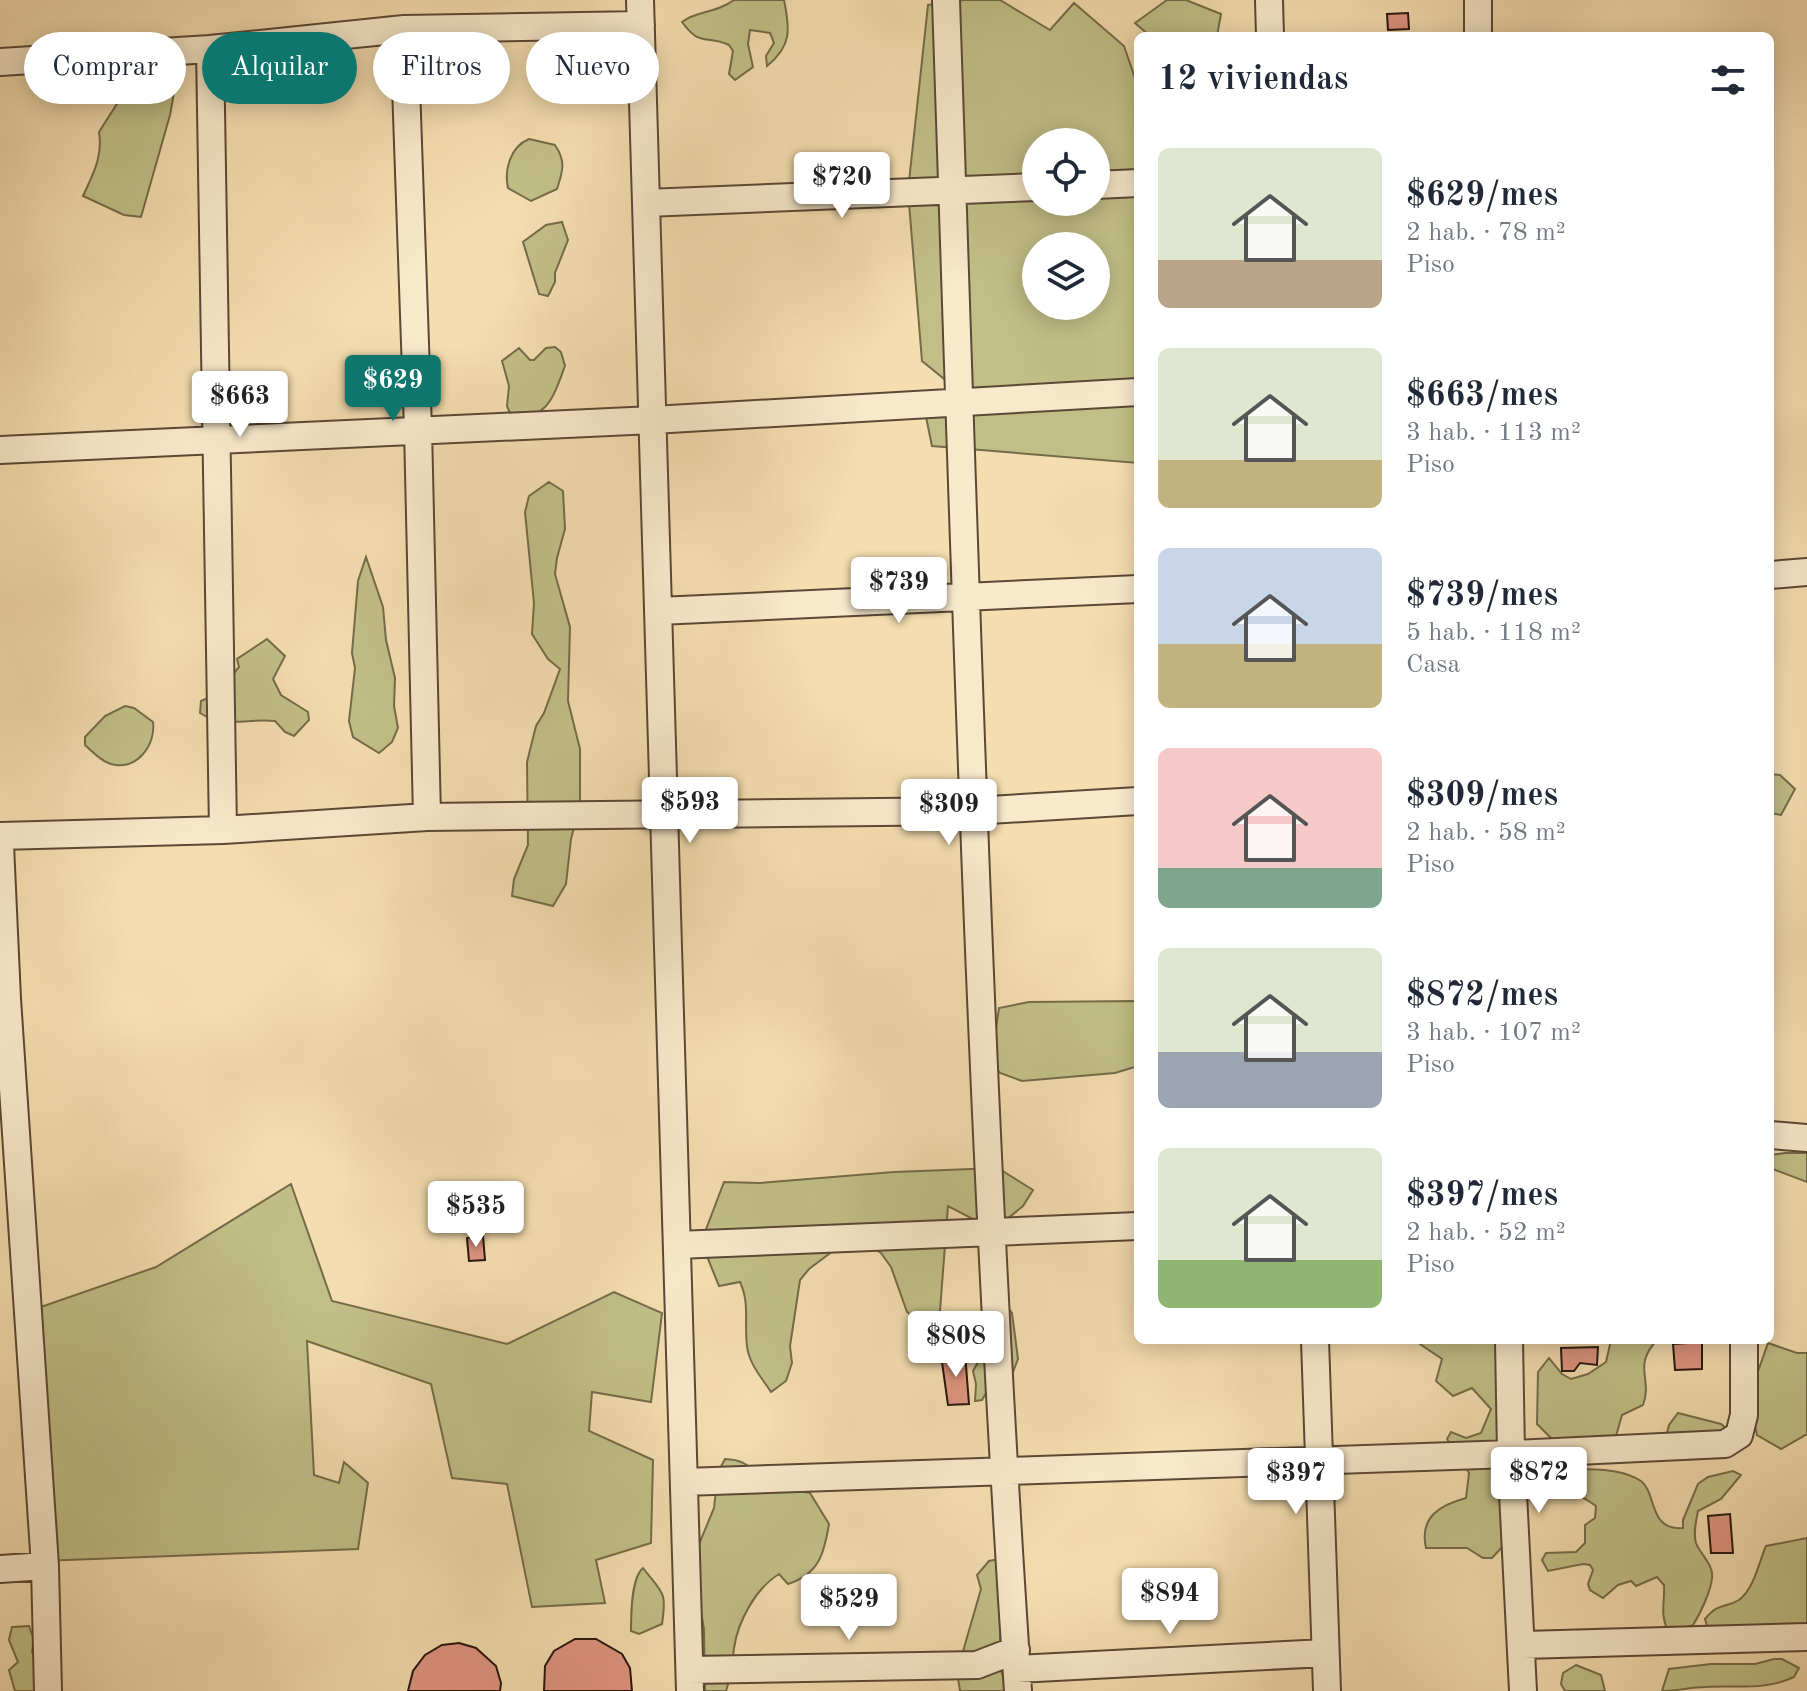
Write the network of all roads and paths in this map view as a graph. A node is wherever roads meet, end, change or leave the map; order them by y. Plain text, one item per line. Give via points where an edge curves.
1 (946, 0) edge
2 (1269, 0) edge
3 (1478, 0) edge
4 (641, 13) edge
5 (404, 29) junction
6 (1270, 32) edge
7 (1478, 32) edge
8 (357, 34) edge
9 (202, 49) edge
10 (0, 62) edge
11 (211, 104) edge
12 (1134, 183) edge
13 (1110, 184) edge
14 (1022, 188) edge
15 (953, 191) junction
16 (646, 203) junction
17 (1134, 392) edge
18 (959, 403) junction
19 (653, 420) junction
20 (418, 429) junction
21 (215, 439) junction
22 (0, 450) edge
23 (1807, 572) edge
24 (1774, 575) edge
25 (1134, 589) edge
26 (966, 597) junction
27 (658, 611) junction
28 (1134, 801) edge
29 (973, 811) junction
30 (664, 814) junction
31 (427, 817) junction
32 (223, 830) junction
33 (0, 836) edge
34 (0, 845) edge
35 (4, 999) edge
36 (1774, 1135) edge
37 (1807, 1138) edge
38 (1134, 1226) edge
39 (991, 1232) junction
40 (677, 1245) junction
41 (1315, 1344) edge
42 (1509, 1344) edge
43 (1744, 1344) edge
44 (1511, 1454) junction
45 (1319, 1461) junction
46 (1004, 1471) junction
47 (684, 1482) junction
48 (45, 1566) junction
49 (0, 1569) edge
50 (1807, 1637) edge
51 (1521, 1645) junction
52 (1325, 1653) junction
53 (1017, 1670) edge
54 (690, 1680) edge
55 (48, 1691) edge
56 (1327, 1691) edge
57 (1523, 1691) edge

1 - 15 street
2 - 6 street
3 - 7 street
4 - 5 street
4 - 16 street
5 - 8 street
5 - 20 street
9 - 10 street
11 - 21 street
12 - 13 street
14 - 15 street
15 - 16 street
15 - 18 street
16 - 19 street
17 - 18 street
18 - 19 street
18 - 26 street
19 - 20 street
19 - 27 street
20 - 21 street
20 - 31 street
21 - 22 street
21 - 32 street
23 - 24 street
25 - 26 street
26 - 27 street
26 - 29 street
27 - 30 street
28 - 29 street
29 - 30 street
29 - 39 street
30 - 31 street
30 - 40 street
31 - 32 street
32 - 33 street
34 - 35 street
35 - 48 street
36 - 37 street
38 - 39 street
39 - 40 street
39 - 46 street
40 - 47 street
41 - 45 street
42 - 44 street
43 - 44 street via 1744,1415 1739,1435 1725,1444
44 - 45 street
44 - 51 street
45 - 46 street
45 - 52 street
46 - 47 street
46 - 53 street
47 - 54 street
48 - 49 street
48 - 55 street
50 - 51 street
51 - 57 street
52 - 53 street
52 - 56 street
53 - 54 street via 977,1665

